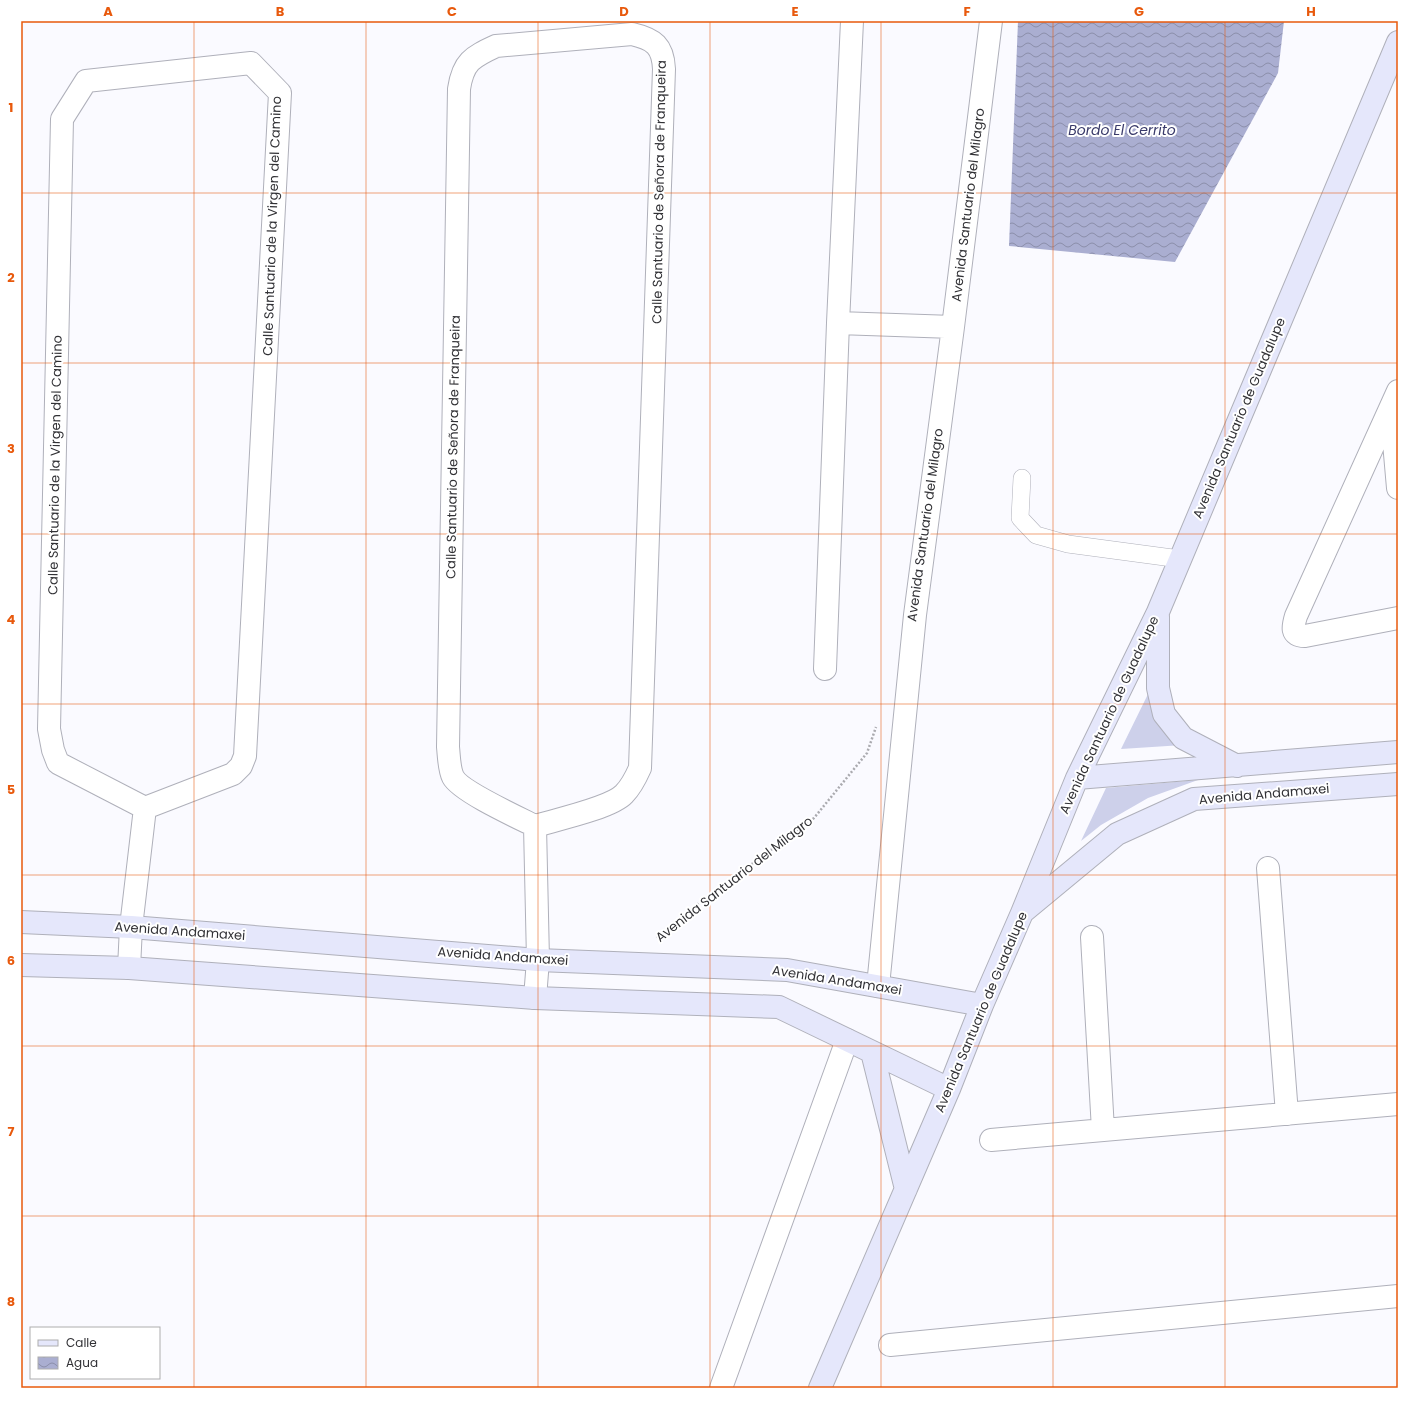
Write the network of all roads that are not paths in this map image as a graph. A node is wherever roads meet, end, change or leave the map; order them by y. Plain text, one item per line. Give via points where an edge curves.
1 (852, 21) edge
2 (991, 21) edge
3 (1398, 42) edge
4 (838, 323) junction
5 (953, 327) junction
6 (1395, 399) edge
7 (1022, 478) dead end
8 (1398, 488) edge
9 (1180, 559) junction
10 (1158, 612) junction
11 (1398, 618) edge
12 (825, 670) dead end
13 (1398, 752) edge
14 (1237, 766) junction
15 (1077, 778) junction
16 (1398, 784) edge
17 (145, 808) junction
18 (535, 826) junction
19 (1268, 868) dead end
20 (1022, 913) junction
21 (21, 922) edge
22 (131, 927) junction
23 (1092, 937) dead end
24 (538, 960) junction
25 (21, 965) edge
26 (129, 968) junction
27 (878, 986) junction
28 (535, 998) junction
29 (982, 1005) junction
30 (847, 1040) junction
31 (872, 1052) junction
32 (949, 1089) junction
33 (1398, 1104) edge
34 (1287, 1114) junction
35 (1102, 1130) junction
36 (991, 1140) dead end
37 (906, 1188) junction
38 (1398, 1296) edge
39 (890, 1346) dead end
40 (721, 1388) edge
41 (820, 1388) edge

1 - 4 street
2 - 5 street, Avenida Santuario del Milagro
3 - 9 street, Avenida Santuario de Guadalupe
4 - 5 street
4 - 12 street
5 - 27 street, Avenida Santuario del Milagro via 915,615
6 - 8 street
6 - 11 street via 1293,627 1295,633 1305,636
7 - 9 lane via 1020,518 1036,535 1068,544
9 - 10 street, Avenida Santuario de Guadalupe
10 - 14 street via 1158,688 1164,714 1183,738
10 - 15 street, Avenida Santuario de Guadalupe
13 - 14 street
14 - 15 street
15 - 20 street, Avenida Santuario de Guadalupe
16 - 20 street, Avenida Andamaxei via 1194,800 1117,834
17 - 17 street, Calle Santuario de la Virgen del Camino via 233,774 241,766 245,756 280,93 251,63 86,81 62,120 49,729 58,763
17 - 22 street
18 - 18 street, Calle Santuario de Señora de Franqueira via 604,806 624,795 640,768 664,69 663,57 658,46 646,37 632,34 496,46 469,62 462,74 459,90 448,747 454,778 465,789
18 - 24 street
19 - 34 street
20 - 29 street, Avenida Santuario de Guadalupe
21 - 22 street, Avenida Andamaxei
22 - 24 street, Avenida Andamaxei
22 - 26 street
23 - 35 street
24 - 27 street, Avenida Andamaxei via 787,970
24 - 28 street
25 - 26 street
26 - 28 street
27 - 29 street, Avenida Andamaxei
28 - 30 street via 779,1007
29 - 32 street, Avenida Santuario de Guadalupe
30 - 31 street
30 - 40 street
31 - 32 street
31 - 37 street
32 - 37 street, Avenida Santuario de Guadalupe
33 - 34 street
34 - 35 street
35 - 36 street
37 - 41 street, Avenida Santuario de Guadalupe
38 - 39 street

